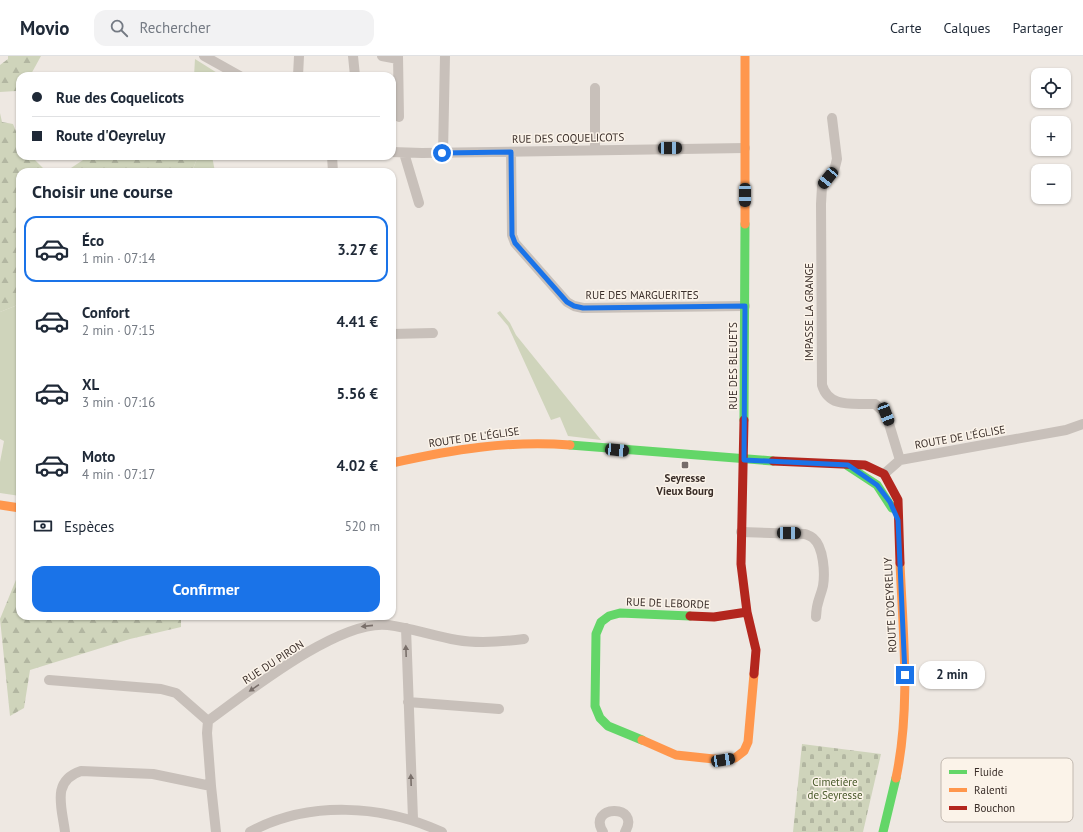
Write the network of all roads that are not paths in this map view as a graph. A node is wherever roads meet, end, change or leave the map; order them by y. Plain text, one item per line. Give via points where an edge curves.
1 (204, 56) edge
2 (299, 56) edge
3 (353, 56) edge
4 (382, 56) edge
5 (445, 56) edge
6 (745, 56) edge
7 (398, 58) edge
8 (233, 72) edge
9 (298, 72) edge
10 (354, 72) edge
11 (595, 88) dead end
12 (399, 117) dead end
13 (832, 118) dead end
14 (745, 148) junction
15 (595, 150) junction
16 (396, 152) edge
17 (511, 152) junction
18 (404, 153) junction
19 (442, 153) junction
20 (419, 203) dead end
21 (745, 306) junction
22 (433, 333) dead end
23 (396, 334) edge
24 (1083, 424) edge
25 (744, 460) junction
26 (900, 460) junction
27 (396, 462) edge
28 (848, 465) junction
29 (884, 474) junction
30 (877, 485) junction
31 (0, 504) edge
32 (16, 507) edge
33 (898, 520) junction
34 (741, 532) junction
35 (747, 612) junction
36 (816, 617) dead end
37 (406, 628) junction
38 (524, 639) dead end
39 (49, 680) dead end
40 (408, 702) junction
41 (499, 709) dead end
42 (208, 721) junction
43 (211, 786) junction
44 (413, 819) junction
45 (66, 832) edge
46 (216, 832) edge
47 (250, 832) edge
48 (442, 832) edge
49 (603, 832) edge
50 (625, 832) edge
51 (883, 832) edge

1 - 8 street
2 - 9 street
3 - 10 street
4 - 7 street
5 - 19 street
6 - 14 street, RUE DES BLEUETS
7 - 12 street
11 - 15 street
13 - 26 street, IMPASSE LA GRANGE via 837,159 834,170 822,186 821,204 822,385 825,394 834,402 875,404 886,414
14 - 15 street, RUE DES COQUELICOTS
14 - 21 street, RUE DES BLEUETS
15 - 17 street, RUE DES COQUELICOTS
16 - 18 street, RUE DES COQUELICOTS
17 - 19 street, RUE DES COQUELICOTS
17 - 21 street, RUE DES MARGUERITES via 512,235 515,243 567,302 583,308
18 - 19 street, RUE DES COQUELICOTS
18 - 20 street
21 - 25 street, RUE DES BLEUETS
22 - 23 street
24 - 26 street, ROUTE DE L'ÉGLISE via 1066,430
25 - 27 street, ROUTE DE L'ÉGLISE via 525,443 487,446
25 - 28 street, ROUTE DE L'ÉGLISE
25 - 34 street, RUE DE LEBORDE
26 - 29 street
28 - 29 street, ROUTE DE L'ÉGLISE via 865,465
28 - 30 street
29 - 30 street
29 - 33 street, ROUTE D'OEYRELUY via 898,500
30 - 33 street, ROUTE D'OEYRELUY via 890,502
31 - 32 street
33 - 51 street, ROUTE D'OEYRELUY via 904,644 904,728 899,763
34 - 35 street, RUE DE LEBORDE via 741,564
34 - 36 street via 805,534 814,538 821,548 823,561 823,586 816,603
35 - 35 street, RUE DE LEBORDE via 756,650 748,742 744,751 735,758 723,760 676,755 608,726 600,718 595,706 596,634 601,622 609,616 620,613 714,617
37 - 38 street, RUE DU PIRON via 458,640 496,642
40 -> 37 street
37 -> 42 street, RUE DU PIRON via 387,625 362,627 336,637 288,666
39 - 42 street via 161,689 176,693
40 - 41 street
44 -> 40 street
42 - 43 street
43 - 45 street via 153,774 82,771 65,780 60,791
43 - 46 street
44 - 47 street via 366,810 313,812 286,818
44 - 48 street
49 - 50 street via 600,824 602,817 614,810 626,817 628,824

